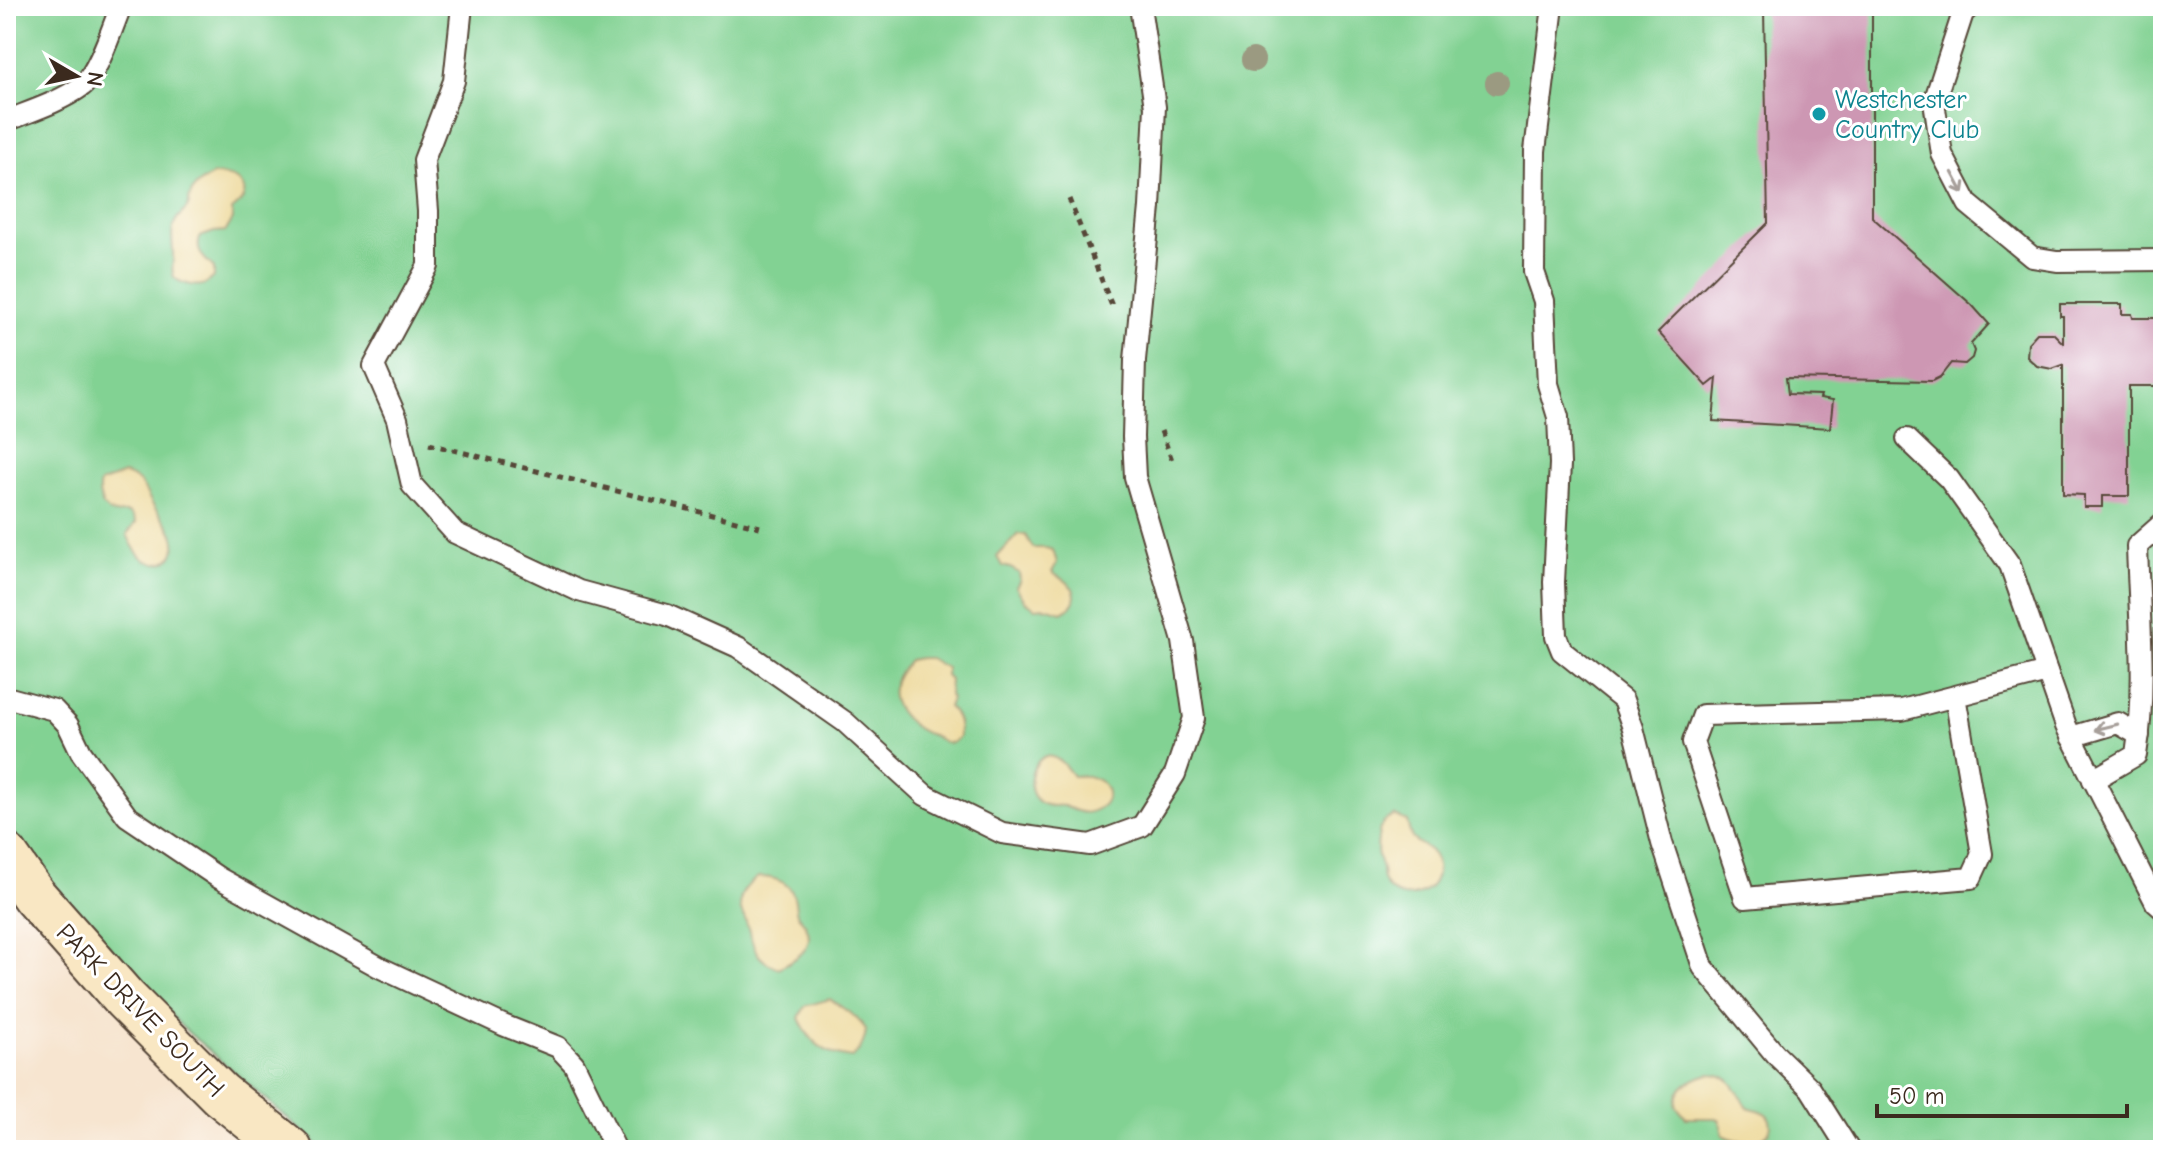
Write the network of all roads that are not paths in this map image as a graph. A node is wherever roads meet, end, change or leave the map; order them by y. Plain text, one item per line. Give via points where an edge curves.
1 (121, 6) edge
2 (462, 6) edge
3 (1140, 6) edge
4 (1553, 6) edge
5 (1971, 6) edge
6 (6, 121) edge
7 (2163, 260) edge
8 (1907, 439) dead end
9 (2163, 523) edge
10 (2047, 672) junction
11 (1955, 696) junction
12 (6, 697) edge
13 (2139, 735) junction
14 (2071, 737) junction
15 (2093, 780) junction
16 (6, 856) edge
17 (2163, 909) edge
18 (290, 1150) edge
19 (616, 1150) edge
20 (1849, 1150) edge

1 - 6 lane via 84,85
2 - 3 lane via 454,81 424,160 428,266 374,366 397,419 412,485 455,533 579,591 667,615 738,647 845,722 925,795 1002,833 1090,845 1142,826 1175,774 1194,718 1183,641 1135,477 1135,360 1155,107
4 - 20 lane via 1535,151 1534,272 1544,301 1548,384 1558,417 1556,636 1562,651 1623,700 1703,967 1810,1088
5 -> 7 lane via 1963,13 1934,102 1942,154 1968,204 2032,257
8 - 10 lane via 1949,479 2010,565
9 - 13 lane via 2137,546
10 - 11 lane
10 - 14 lane
11 - 11 lane via 1902,710 1703,715 1693,742 1745,898 1971,878 1982,854
12 - 19 lane via 54,710 127,816 219,878 381,968 558,1047 574,1064
13 -> 14 lane via 2118,723
13 - 15 lane via 2136,755
14 - 15 lane
15 - 17 lane
16 - 18 street, PARK DRIVE SOUTH via 34,896 125,999 220,1094

